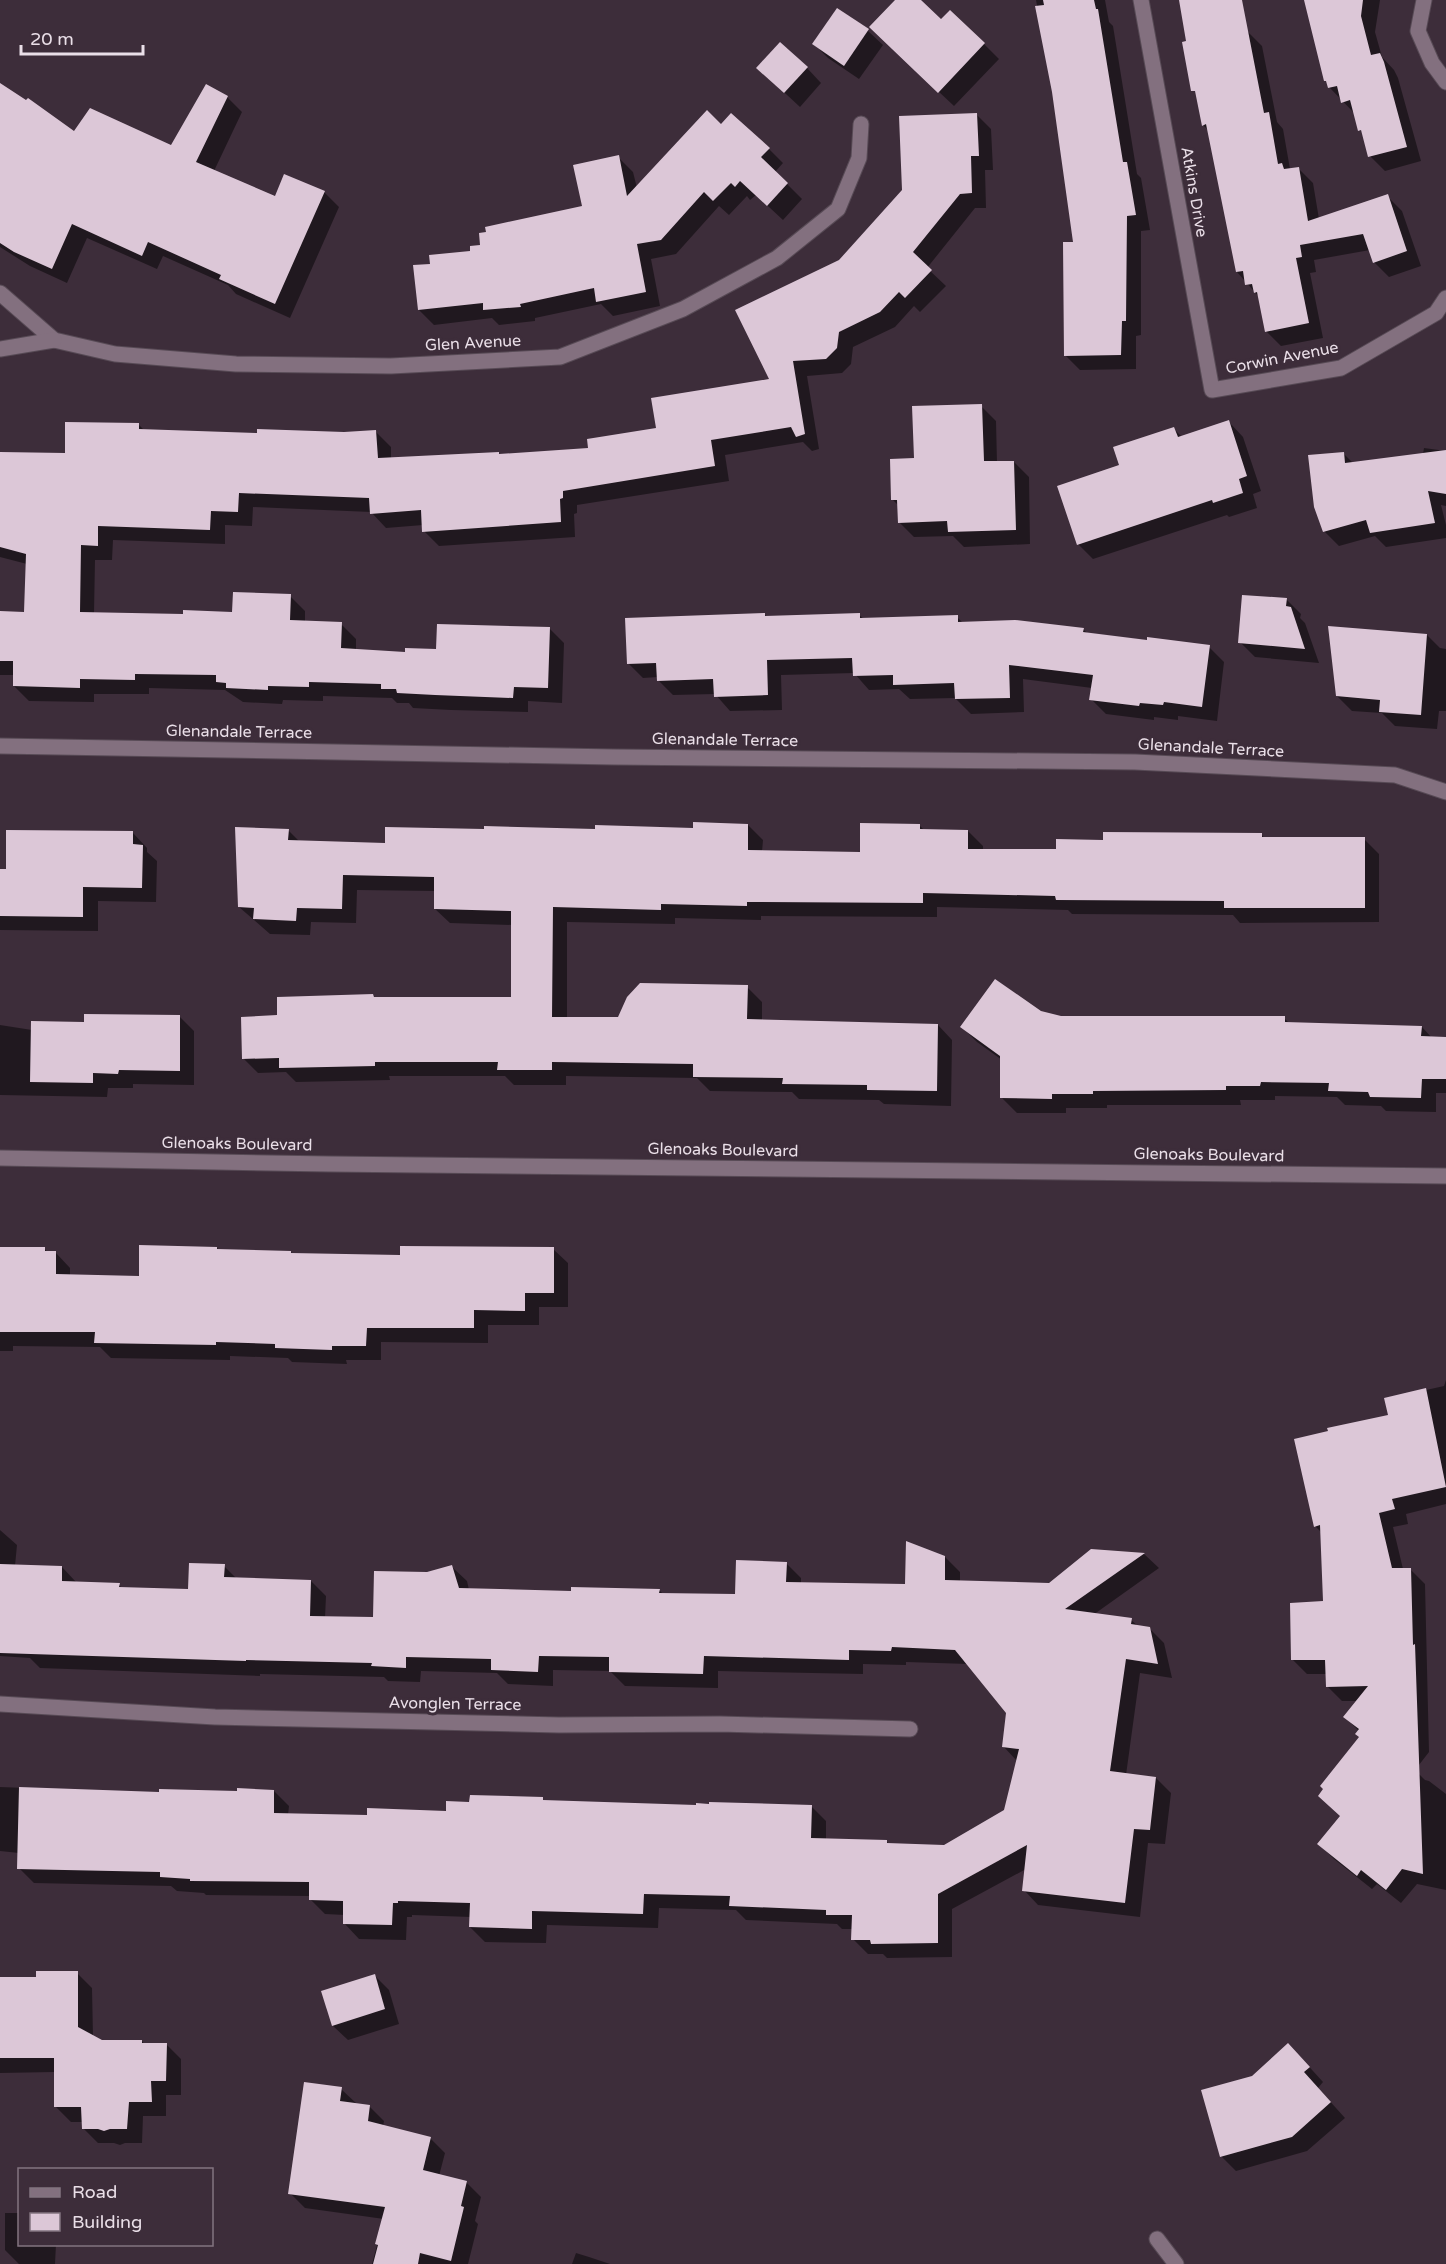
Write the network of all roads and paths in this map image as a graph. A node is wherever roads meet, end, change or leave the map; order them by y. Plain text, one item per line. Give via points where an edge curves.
1 (1141, 0) edge
2 (1424, 0) edge
3 (1446, 82) edge
4 (861, 124) dead end
5 (0, 293) edge
6 (1446, 298) edge
7 (54, 339) junction
8 (0, 349) edge
9 (1212, 390) joint
10 (0, 746) edge
11 (1446, 792) edge
12 (0, 1158) edge
13 (1446, 1176) edge
14 (0, 1704) edge
15 (910, 1729) dead end
16 (1156, 2239) dead end
17 (1176, 2264) edge

1 - 9 street, Atkins Drive
2 - 3 street via 1418,31 1432,63
4 - 7 street, Glen Avenue via 859,159 838,209 777,258 683,309 560,357 391,366 236,364 115,354
5 - 7 street, Glen Avenue
6 - 9 street, Corwin Avenue via 1436,313 1341,368
7 - 8 street
10 - 11 street, Glenandale Terrace via 1134,762 1395,776
12 - 13 street, Glenoaks Boulevard
14 - 15 street, Avonglen Terrace via 215,1717
16 - 17 street

